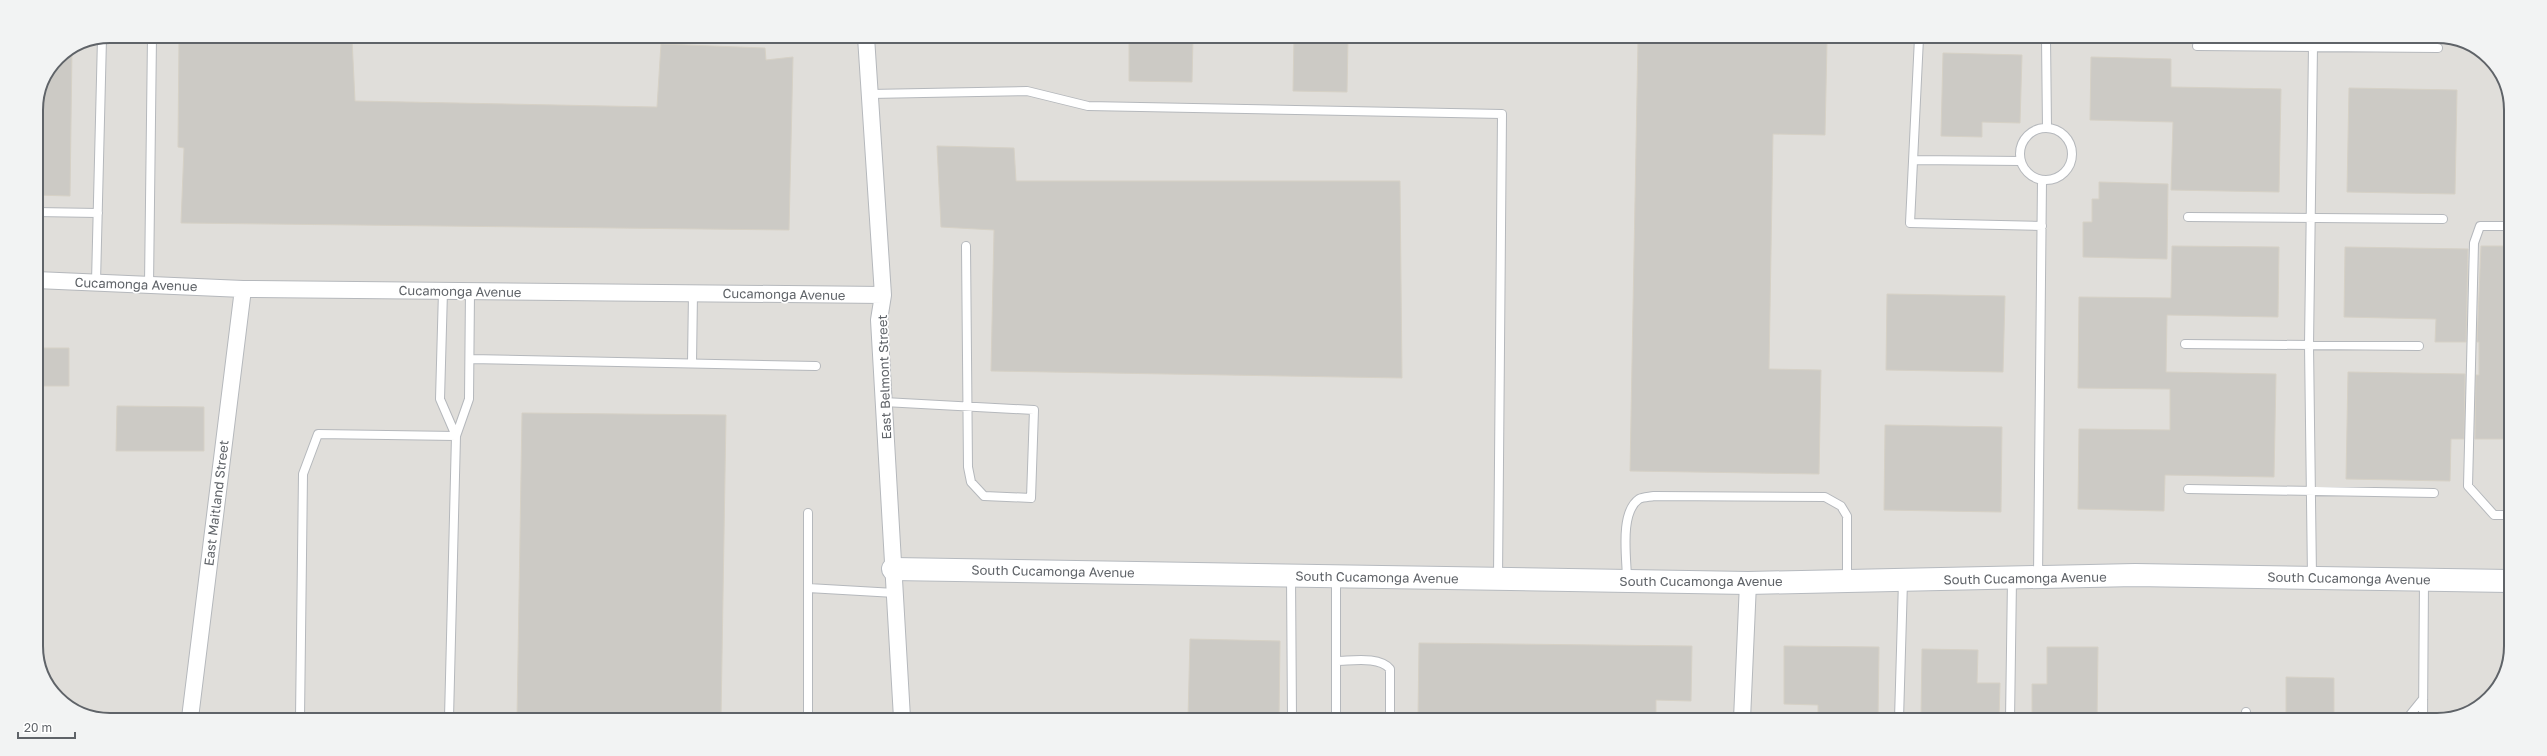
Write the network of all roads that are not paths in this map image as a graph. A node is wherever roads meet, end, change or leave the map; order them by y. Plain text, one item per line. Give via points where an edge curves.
1 (152, 43) edge
2 (866, 43) edge
3 (1920, 43) edge
4 (2046, 43) edge
5 (102, 44) edge
6 (2197, 46) dead end
7 (2313, 46) junction
8 (2438, 48) dead end
9 (870, 94) junction
10 (2047, 128) junction
11 (1914, 160) junction
12 (2021, 161) junction
13 (2042, 180) junction
14 (43, 212) edge
15 (98, 213) junction
16 (2188, 217) dead end
17 (2310, 218) junction
18 (2443, 219) dead end
19 (2042, 226) junction
20 (2504, 226) edge
21 (966, 246) dead end
22 (43, 280) edge
23 (96, 282) junction
24 (149, 285) junction
25 (243, 289) junction
26 (443, 291) junction
27 (470, 291) junction
28 (693, 293) junction
29 (883, 295) junction
30 (2185, 344) dead end
31 (2309, 345) junction
32 (2419, 346) dead end
33 (470, 359) junction
34 (692, 363) junction
35 (816, 366) dead end
36 (884, 402) junction
37 (966, 407) junction
38 (456, 436) junction
39 (2188, 489) dead end
40 (2311, 490) junction
41 (2434, 493) dead end
42 (808, 513) dead end
43 (2504, 515) edge
44 (894, 569) junction
45 (1291, 575) junction
46 (1336, 576) junction
47 (2038, 577) junction
48 (1498, 578) junction
49 (2012, 578) junction
50 (2312, 578) junction
51 (1904, 580) junction
52 (2424, 580) junction
53 (1627, 581) junction
54 (1847, 581) junction
55 (2504, 581) edge
56 (1748, 583) junction
57 (808, 588) junction
58 (895, 593) junction
59 (1336, 661) junction
60 (2423, 700) junction
61 (191, 713) edge
62 (300, 713) edge
63 (449, 713) edge
64 (808, 713) edge
65 (902, 713) edge
66 (1292, 713) edge
67 (1336, 713) edge
68 (1390, 713) edge
69 (1742, 713) edge
70 (1899, 713) edge
71 (2010, 713) edge
72 (2412, 713) edge
73 (2423, 713) edge

1 - 24 lane
2 - 9 street, East Belmont Street
3 - 11 lane
4 - 10 lane
5 - 15 lane
6 - 7 lane
7 - 8 lane
7 - 17 lane
9 - 29 street, East Belmont Street
9 - 48 lane via 1027,91 1088,106 1502,114
10 - 12 lane via 2031,132 2025,138 2020,153
10 - 13 lane via 2063,135 2072,150 2072,159 2062,174
11 - 12 lane
11 - 19 lane via 1910,223
12 - 13 lane via 2030,175
13 - 19 lane
14 - 15 lane
15 - 23 lane
16 - 17 lane
17 - 18 lane
17 - 31 lane
19 - 47 lane
20 - 43 lane via 2480,226 2474,243 2468,486 2494,515
21 - 37 lane
22 - 23 street, Cucamonga Avenue
23 - 24 street, Cucamonga Avenue
24 - 25 street, Cucamonga Avenue
25 - 26 street, Cucamonga Avenue
25 - 61 street, East Maitland Street
26 - 27 street, Cucamonga Avenue
26 - 38 lane via 440,399
27 - 28 street, Cucamonga Avenue
27 - 33 lane
28 - 29 street, Cucamonga Avenue
28 - 34 lane
29 - 36 street, East Belmont Street via 879,320
30 - 31 lane
31 - 32 lane
31 - 40 lane
33 - 34 lane
33 - 38 lane via 469,398
34 - 35 lane
36 - 37 lane
36 - 44 street, East Belmont Street
37 - 37 lane via 1034,410 1031,498 984,496 971,482
38 - 62 lane via 318,434 303,474
38 - 63 lane
39 - 40 lane
40 - 41 lane
40 - 50 lane
42 - 57 lane
44 - 45 street, South Cucamonga Avenue
44 - 58 street, East Belmont Street
45 - 46 street, South Cucamonga Avenue
45 - 66 lane
46 - 48 street, South Cucamonga Avenue
46 - 59 lane
47 - 49 street, South Cucamonga Avenue
47 - 50 street, South Cucamonga Avenue via 2135,575
48 - 53 street, South Cucamonga Avenue
49 - 51 street, South Cucamonga Avenue
49 - 71 lane
50 - 52 street, South Cucamonga Avenue
51 - 54 street, South Cucamonga Avenue
51 - 70 lane
52 - 55 street, South Cucamonga Avenue
52 - 60 lane
53 - 54 lane via 1626,518 1632,506 1640,498 1685,496 1825,497 1841,506 1847,516
53 - 56 street, South Cucamonga Avenue
54 - 56 street, South Cucamonga Avenue
56 - 69 street
57 - 58 lane
57 - 64 lane
58 - 65 street, East Belmont Street
59 - 67 lane
59 - 68 lane via 1379,661 1387,666 1390,669
60 - 72 lane
60 - 73 lane

